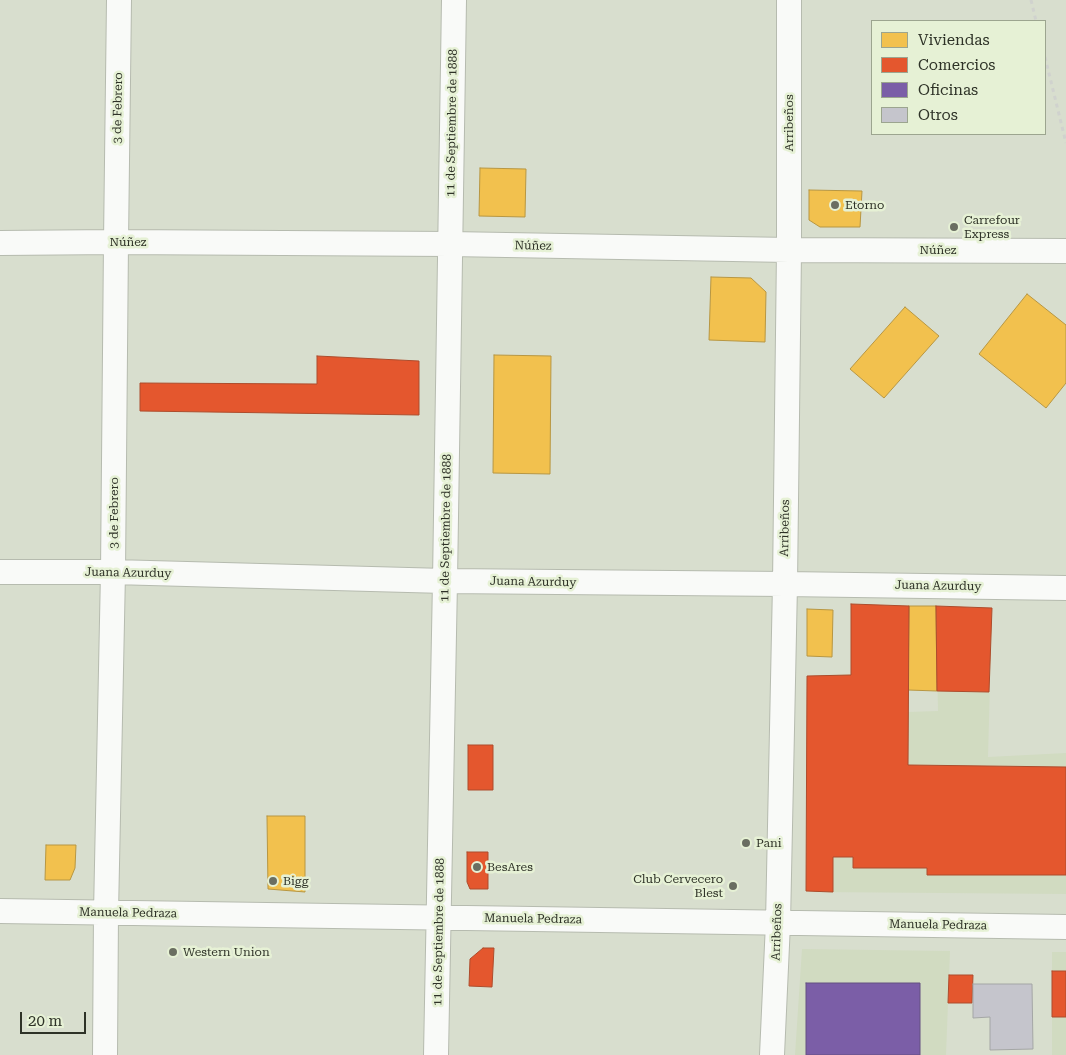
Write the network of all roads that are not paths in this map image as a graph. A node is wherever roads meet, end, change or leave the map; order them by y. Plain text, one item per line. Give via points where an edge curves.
1 (119, 0) edge
2 (454, 0) edge
3 (789, 0) edge
4 (116, 242) junction
5 (0, 243) edge
6 (450, 244) junction
7 (788, 250) junction
8 (1066, 251) edge
9 (0, 572) edge
10 (113, 572) junction
11 (446, 581) junction
12 (785, 584) junction
13 (1066, 588) edge
14 (0, 912) edge
15 (106, 913) junction
16 (440, 918) junction
17 (778, 923) junction
18 (1066, 927) edge
19 (105, 1055) edge
20 (436, 1055) edge
21 (772, 1055) edge

1 - 4 street, 3 de Febrero
2 - 6 street, 11 de Septiembre de 1888
3 - 7 street, Arribeños
4 - 5 street, Núñez
4 - 6 street, Núñez
4 - 10 street, 3 de Febrero
6 - 7 street, Núñez
6 - 11 street, 11 de Septiembre de 1888
7 - 8 street, Núñez
7 - 12 street, Arribeños
9 - 10 street, Juana Azurduy
10 - 11 street, Juana Azurduy
10 - 15 street, 3 de Febrero
11 - 12 street, Juana Azurduy
11 - 16 street, 11 de Septiembre de 1888
12 - 13 street, Juana Azurduy
12 - 17 street, Arribeños
14 - 15 street, Manuela Pedraza
15 - 16 street, Manuela Pedraza
15 - 19 street, 3 de Febrero
16 - 17 street, Manuela Pedraza
16 - 20 street, 11 de Septiembre de 1888
17 - 18 street, Manuela Pedraza
17 - 21 street, Arribeños

